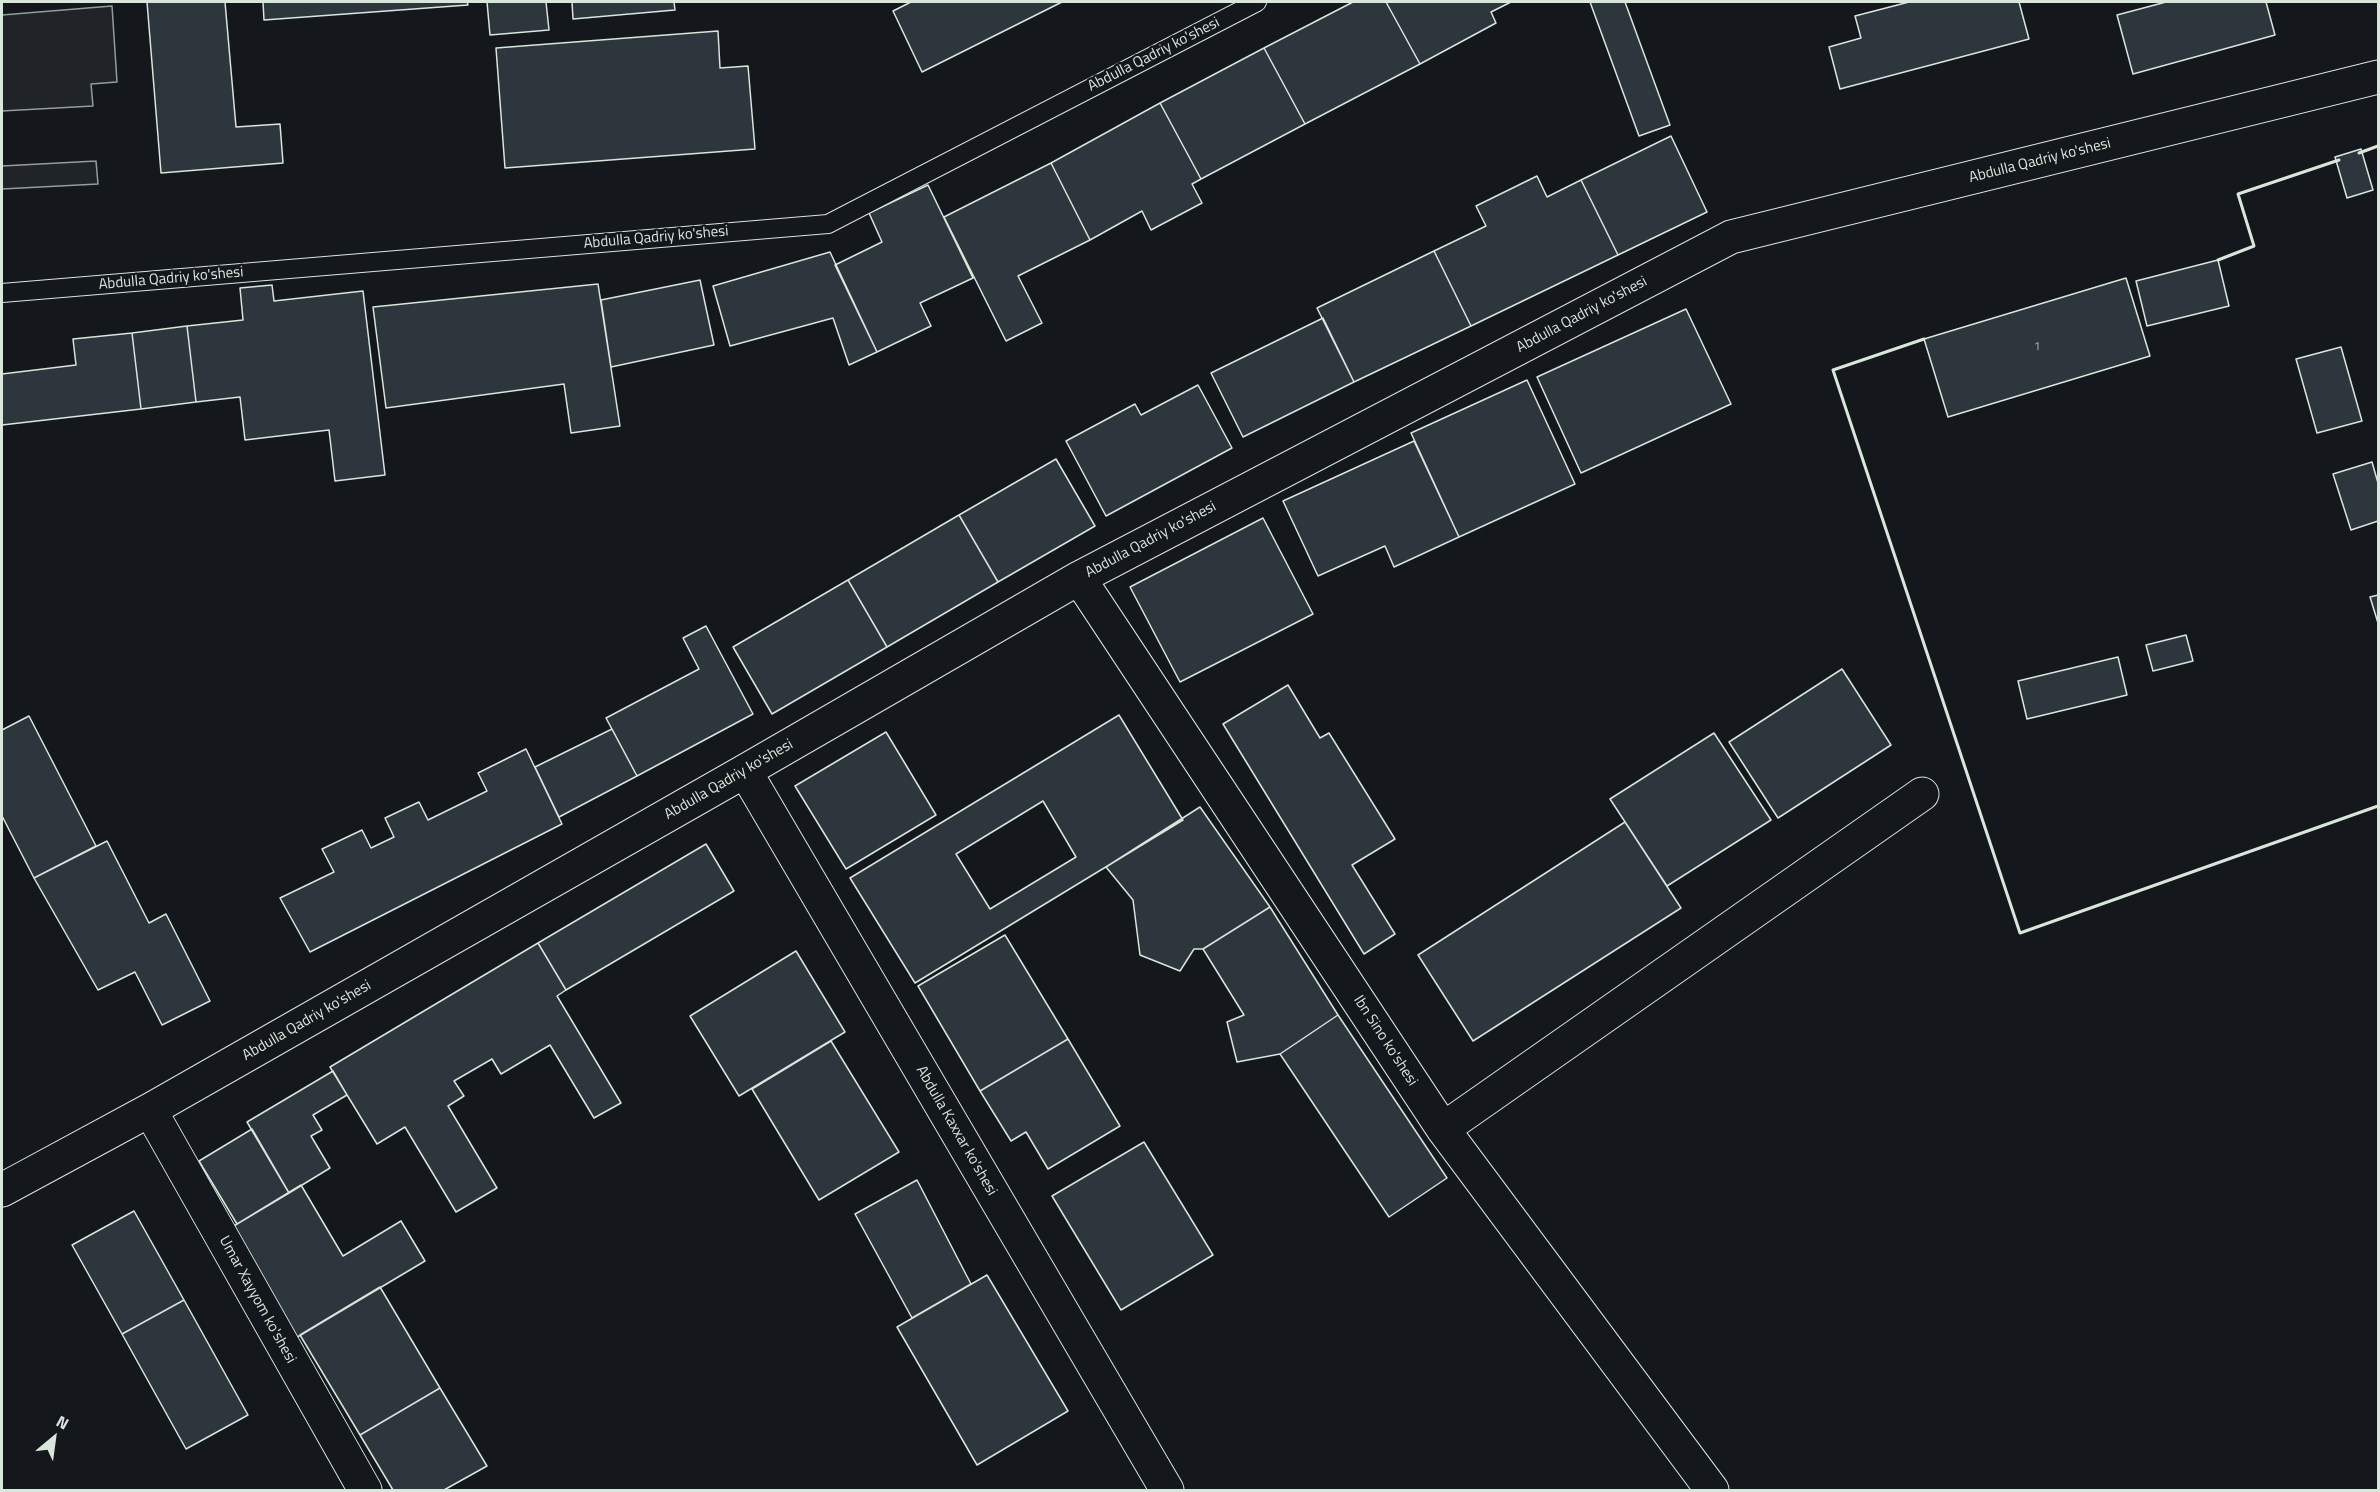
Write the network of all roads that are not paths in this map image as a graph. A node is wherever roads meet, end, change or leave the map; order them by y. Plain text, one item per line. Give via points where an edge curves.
1 (1257, 2) edge
2 (2379, 77) edge
3 (2, 293) edge
4 (1079, 578) junction
5 (746, 771) junction
6 (1922, 794) dead end
7 (150, 1110) junction
8 (1443, 1129) junction
9 (2, 1190) edge
10 (365, 1491) edge
11 (1167, 1491) edge
12 (1712, 1491) edge

1 - 3 lane, Abdulla Qadriy ko'shesi via 828,224
2 - 4 street, Abdulla Qadriy ko'shesi via 1731,237
4 - 5 street, Abdulla Qadriy ko'shesi
4 - 8 street, Ibn Sino ko'shesi
5 - 7 street, Abdulla Qadriy ko'shesi
5 - 11 street, Abdulla Kaxxar ko'shesi
6 - 8 street
7 - 9 street, Abdulla Qadriy ko'shesi
7 - 10 street, Umar Xayyom ko'shesi
8 - 12 street, Ibn Sino ko'shesi

